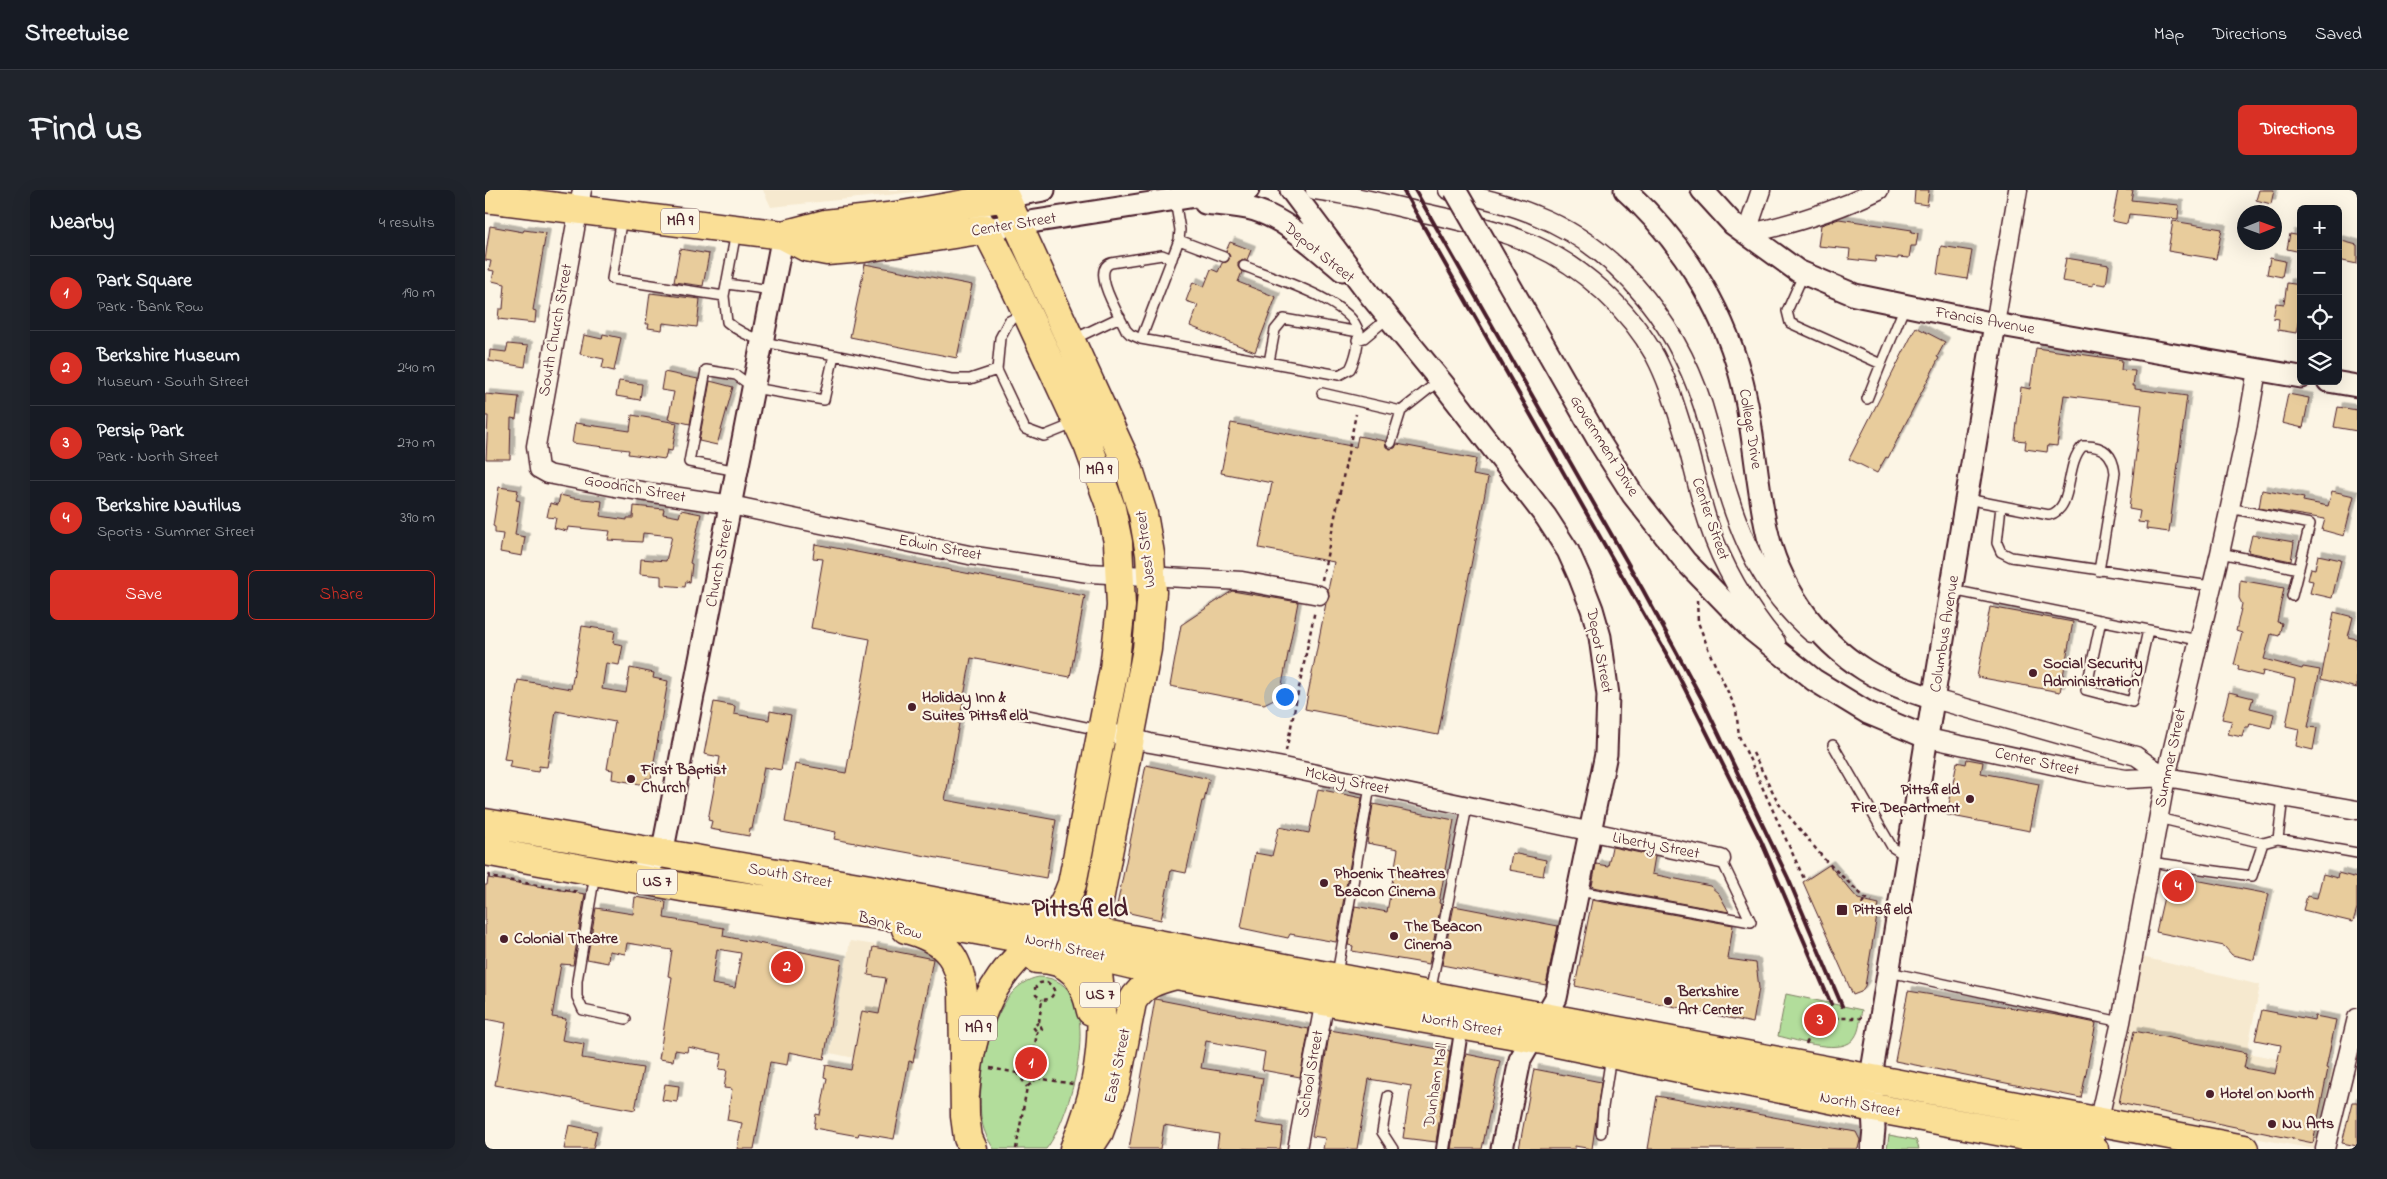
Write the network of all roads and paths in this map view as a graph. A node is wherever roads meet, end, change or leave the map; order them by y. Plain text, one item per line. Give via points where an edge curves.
1 (1044, 190) edge
2 (1249, 190) edge
3 (1291, 190) edge
4 (1315, 190) edge
5 (1448, 190) edge
6 (1455, 190) edge
7 (1625, 190) edge
8 (1702, 190) edge
9 (1761, 190) edge
10 (1879, 190) edge
11 (2018, 190) edge
12 (1003, 193) edge
13 (972, 196) edge
14 (485, 198) edge
15 (580, 200) edge
16 (1176, 200) junction
17 (623, 213) junction
18 (1019, 224) junction
19 (737, 229) junction
20 (986, 230) junction
21 (1745, 234) junction
22 (783, 235) junction
23 (1179, 240) junction
24 (1224, 257) dead end
25 (1172, 258) junction
26 (1245, 266) dead end
27 (1804, 273) junction
28 (727, 284) junction
29 (772, 290) junction
30 (1370, 295) junction
31 (725, 296) junction
32 (1905, 306) junction
33 (1027, 313) junction
34 (1120, 317) junction
35 (1389, 318) junction
36 (1995, 324) junction
37 (1358, 336) junction
38 (1141, 338) junction
39 (763, 340) junction
40 (1072, 340) junction
41 (834, 355) junction
42 (1269, 362) junction
43 (1881, 364) junction
44 (997, 370) junction
45 (2257, 370) junction
46 (2297, 376) edge
47 (1440, 380) junction
48 (2342, 383) edge
49 (2357, 386) edge
50 (754, 388) junction
51 (1322, 393) dead end
52 (1867, 398) dead end
53 (1359, 401) junction
54 (1401, 411) junction
55 (1078, 422) junction
56 (1391, 442) dead end
57 (539, 469) joint
58 (738, 471) junction
59 (1967, 499) junction
60 (731, 505) junction
61 (2001, 506) junction
62 (2229, 508) junction
63 (2220, 554) junction
64 (2299, 570) junction
65 (2099, 572) junction
66 (1121, 574) junction
67 (1151, 575) junction
68 (2211, 586) junction
69 (1952, 590) junction
70 (1319, 595) junction
71 (1698, 596) dead end
72 (2293, 596) dead end
73 (2101, 620) junction
74 (2148, 630) junction
75 (2198, 640) junction
76 (1797, 668) junction
77 (1863, 669) junction
78 (1934, 699) junction
79 (1018, 713) dead end
80 (1103, 731) junction
81 (1130, 737) junction
82 (1928, 738) junction
83 (1833, 745) dead end
84 (1753, 754) dead end
85 (1285, 755) dead end
86 (2166, 777) junction
87 (1371, 787) junction
88 (2283, 797) junction
89 (1467, 807) junction
90 (2357, 810) edge
91 (2158, 818) junction
92 (485, 823) edge
93 (1591, 833) junction
94 (2278, 838) junction
95 (2263, 843) junction
96 (2357, 853) edge
97 (662, 854) junction
98 (1908, 858) junction
99 (1721, 859) joint
100 (2150, 862) junction
101 (487, 864) edge
102 (634, 878) junction
103 (589, 879) junction
104 (1805, 881) dead end
105 (1579, 892) junction
106 (1865, 898) junction
107 (1872, 901) dead end
108 (1862, 904) dead end
109 (830, 909) junction
110 (1043, 933) junction
111 (1088, 953) junction
112 (1010, 967) junction
113 (1889, 972) junction
114 (1176, 974) junction
115 (1331, 989) junction
116 (1430, 996) junction
117 (1042, 1000) junction
118 (1864, 1018) dead end
119 (2357, 1018) edge
120 (626, 1019) dead end
121 (1039, 1022) junction
122 (2121, 1022) junction
123 (1462, 1025) junction
124 (1539, 1028) junction
125 (1037, 1032) junction
126 (1806, 1045) dead end
127 (1611, 1054) junction
128 (1032, 1066) junction
129 (981, 1067) dead end
130 (1018, 1073) junction
131 (1037, 1078) junction
132 (1871, 1078) junction
133 (1077, 1085) dead end
134 (1027, 1087) junction
135 (965, 1095) junction
136 (1388, 1096) dead end
137 (1874, 1108) junction
138 (2097, 1121) junction
139 (1601, 1133) dead end
140 (973, 1149) edge
141 (1016, 1149) edge
142 (1074, 1149) edge
143 (1089, 1149) edge
144 (1297, 1149) edge
145 (1393, 1149) edge
146 (1443, 1149) edge
147 (1503, 1149) edge
148 (1872, 1149) edge
149 (2093, 1149) edge
150 (2238, 1149) edge
151 (2325, 1149) edge

1 - 12 street, Center Street
2 - 16 street, Center Street
3 - 30 street, Depot Street
4 - 76 street, Center Street via 1363,198 1512,236 1552,254 1579,271 1618,306 1654,355 1668,384 1709,525 1727,569 1753,612
5 - 77 street, Center Street via 1504,204 1549,221 1594,248 1638,289 1667,327 1691,372 1734,516 1756,566 1795,618 1826,645
6 - 76 street, Government Drive, bridge via 1600,443 1633,494 1672,546 1710,588
7 - 77 street, College Drive via 1681,250 1713,305 1733,353 1745,391 1765,526 1782,578 1799,605 1830,641
8 - 21 street, Francis Avenue
9 - 21 street
10 - 21 street via 1843,208
11 - 36 street, Columbus Avenue
12 - 13 main road, Center Street / MA 9
12 - 18 main road, West Street / MA 9
13 - 20 street, West Street
13 - 22 main road, Center Street / MA 9 via 897,216 825,224
14 - 15 main road, Center Street / MA 9
15 - 17 main road, Center Street / MA 9
15 - 57 street, South Church Street via 536,446
16 - 18 street, Center Street
16 - 23 lane
16 - 30 street, Depot Street via 1242,207 1276,220 1308,241
17 - 19 main road, Center Street / MA 9
17 - 31 lane via 612,279
18 - 20 street, Center Street
18 - 40 main road, West Street / MA 9
19 - 22 main road, Center Street / MA 9
19 - 28 lane
20 - 22 main road, Center Street / MA 9 via 827,251 806,247
20 - 33 main road, West Street / MA 9
21 - 27 street, Francis Avenue
22 - 29 street, Church Street
23 - 24 lane
23 - 25 lane
25 - 34 lane via 1162,256 1106,265 1102,274 1104,282
25 - 38 lane
26 - 37 lane via 1338,305 1356,326
27 - 32 street, Francis Avenue via 1855,295
27 - 43 lane via 1787,311 1790,323
28 - 29 lane
28 - 31 lane
29 - 39 street, Church Street
30 - 35 street, Depot Street
31 - 39 lane via 727,322 736,330
32 - 36 street, Francis Avenue
32 - 43 lane
33 - 44 lane via 1009,321 999,338
33 - 55 main road, West Street / MA 9
34 - 38 lane via 1130,334
34 - 40 lane
35 - 37 lane via 1364,338
35 - 47 street, Depot Street
36 - 45 street, Francis Avenue
36 - 59 street, Columbus Avenue
37 - 42 lane via 1351,368 1339,375
37 - 42 lane via 1284,320 1275,330
38 - 42 lane
39 - 41 lane
39 - 50 street, Church Street
40 - 67 main road, West Street / MA 9 via 1128,466 1143,514
41 - 44 lane via 951,379 969,379
41 - 50 lane via 824,400
43 - 52 lane
44 - 55 lane via 1025,429 1044,436
45 - 46 street, Francis Avenue
45 - 62 street, Summer Street
47 - 54 lane
47 - 93 street, Depot Street via 1546,517 1568,551 1592,608 1605,666 1609,723
48 - 49 street
50 - 58 street, Church Street
50 - 58 lane via 736,375 706,370 689,462
51 - 53 lane
53 - 54 lane
53 - 70 path
54 - 56 lane
55 - 66 main road, West Street / MA 9 via 1111,508
57 - 60 street, Goodrich Street via 548,474 615,487
58 - 60 street, Church Street
59 - 61 lane
59 - 69 street, Columbus Avenue
60 - 66 street, Edwin Street via 969,555 1089,573
60 - 97 street, Church Street
61 - 65 lane via 1997,543 2001,552 2011,557
61 - 65 lane via 2049,515 2057,513 2063,505 2078,450 2083,446 2093,446 2106,451 2114,462 2115,473
62 - 63 street, Summer Street
62 - 64 lane via 2310,524
63 - 64 lane
63 - 68 street, Summer Street
64 - 72 lane
65 - 68 lane
66 - 67 street, Edwin Street
66 - 80 main road, West Street / MA 9 via 1118,639
67 - 70 street, Edwin Street via 1242,581
67 - 81 main road, West Street / MA 9 via 1147,649
68 - 75 street, Summer Street
69 - 73 lane
69 - 78 street, Columbus Avenue
70 - 85 path
71 - 104 path via 1698,622 1735,710 1739,736
73 - 74 lane
73 - 74 lane via 2086,690 2131,702
74 - 75 lane
75 - 86 street, Summer Street
76 - 82 street, Center Street via 1851,703
77 - 78 street, Center Street
78 - 82 street, Columbus Avenue
78 - 86 street, Center Street via 2136,756
79 - 80 lane
80 - 81 street, Mckay Street
80 - 110 main road, West Street / MA 9 via 1072,884 1066,900
81 - 87 street, Mckay Street
81 - 111 main road, West Street / MA 9
82 - 86 street, Center Street via 2089,773 2126,779
82 - 98 street, Columbus Avenue
83 - 98 lane via 1892,847
84 - 106 path via 1779,804 1825,860
86 - 88 street, Center Street
86 - 91 street, Summer Street
87 - 89 street, Mckay Street
87 - 115 lane
88 - 90 street, Center Street
88 - 94 lane
89 - 93 street, Mckay Street
89 - 116 lane
91 - 95 lane
91 - 100 street, Summer Street
92 - 97 main road, South Street / US 7
93 - 99 street, Liberty Street
93 - 105 street, Depot Street
94 - 95 lane
94 - 96 lane
95 - 100 lane via 2252,876
97 - 102 street
97 - 110 main road, South Street / US 7 via 870,889
98 - 113 street, Columbus Avenue
99 - 105 lane via 1751,922
100 - 122 street, Summer Street
101 - 103 main road, South Street / US 7
101 - 103 path via 583,893
102 - 103 main road, South Street / US 7
102 - 109 main road, South Street / US 7
103 - 120 lane via 577,997 583,1010
105 - 124 street, Depot Street via 1556,998
106 - 107 path
106 - 108 path
109 - 110 main road, North Street
109 - 135 main road, Bank Row / US 7 via 923,934 948,950 958,966 962,983
110 - 111 main road, North Street
110 - 112 main road, Bank Row / MA 9
111 - 112 main road via 1063,964 1049,959 1023,961
111 - 114 main road, North Street
111 - 115 main road, North Street
111 - 142 main road via 1087,992 1100,1059 1097,1083
112 - 135 main road, Bank Row / MA 9 via 994,989 982,1016 973,1042
113 - 122 lane
113 - 132 street, Columbus Avenue
114 - 115 main road, North Street
114 - 143 main road, East Street via 1149,983 1132,1002 1115,1090
115 - 116 main road, North Street
115 - 123 main road, North Street
115 - 144 street, School Street
116 - 124 main road, North Street
117 - 117 path via 1050,999 1055,992 1047,982 1035,988 1036,995
117 - 121 path
118 - 126 path via 1830,1018 1810,1035
119 - 151 street
121 - 125 path via 1042,1029
121 - 125 path via 1033,1027
122 - 138 street, Summer Street
123 - 124 main road, North Street
123 - 146 street, Dunham Mall
124 - 127 main road, North Street
124 - 132 main road, North Street
124 - 147 street, Depot Street via 1520,1060
125 - 128 path
127 - 137 main road, North Street
127 - 139 lane
128 - 130 path
128 - 131 path
129 - 130 path
130 - 134 path
131 - 133 path
131 - 134 path
132 - 137 street, Columbus Avenue
132 - 138 main road, North Street
134 - 141 path
135 - 140 main road, Bank Row / US 7 via 968,1138
136 - 145 lane via 1382,1132
137 - 148 street, Columbus Avenue
137 - 149 main road, North Street
138 - 149 street, Summer Street
138 - 150 main road, North Street

